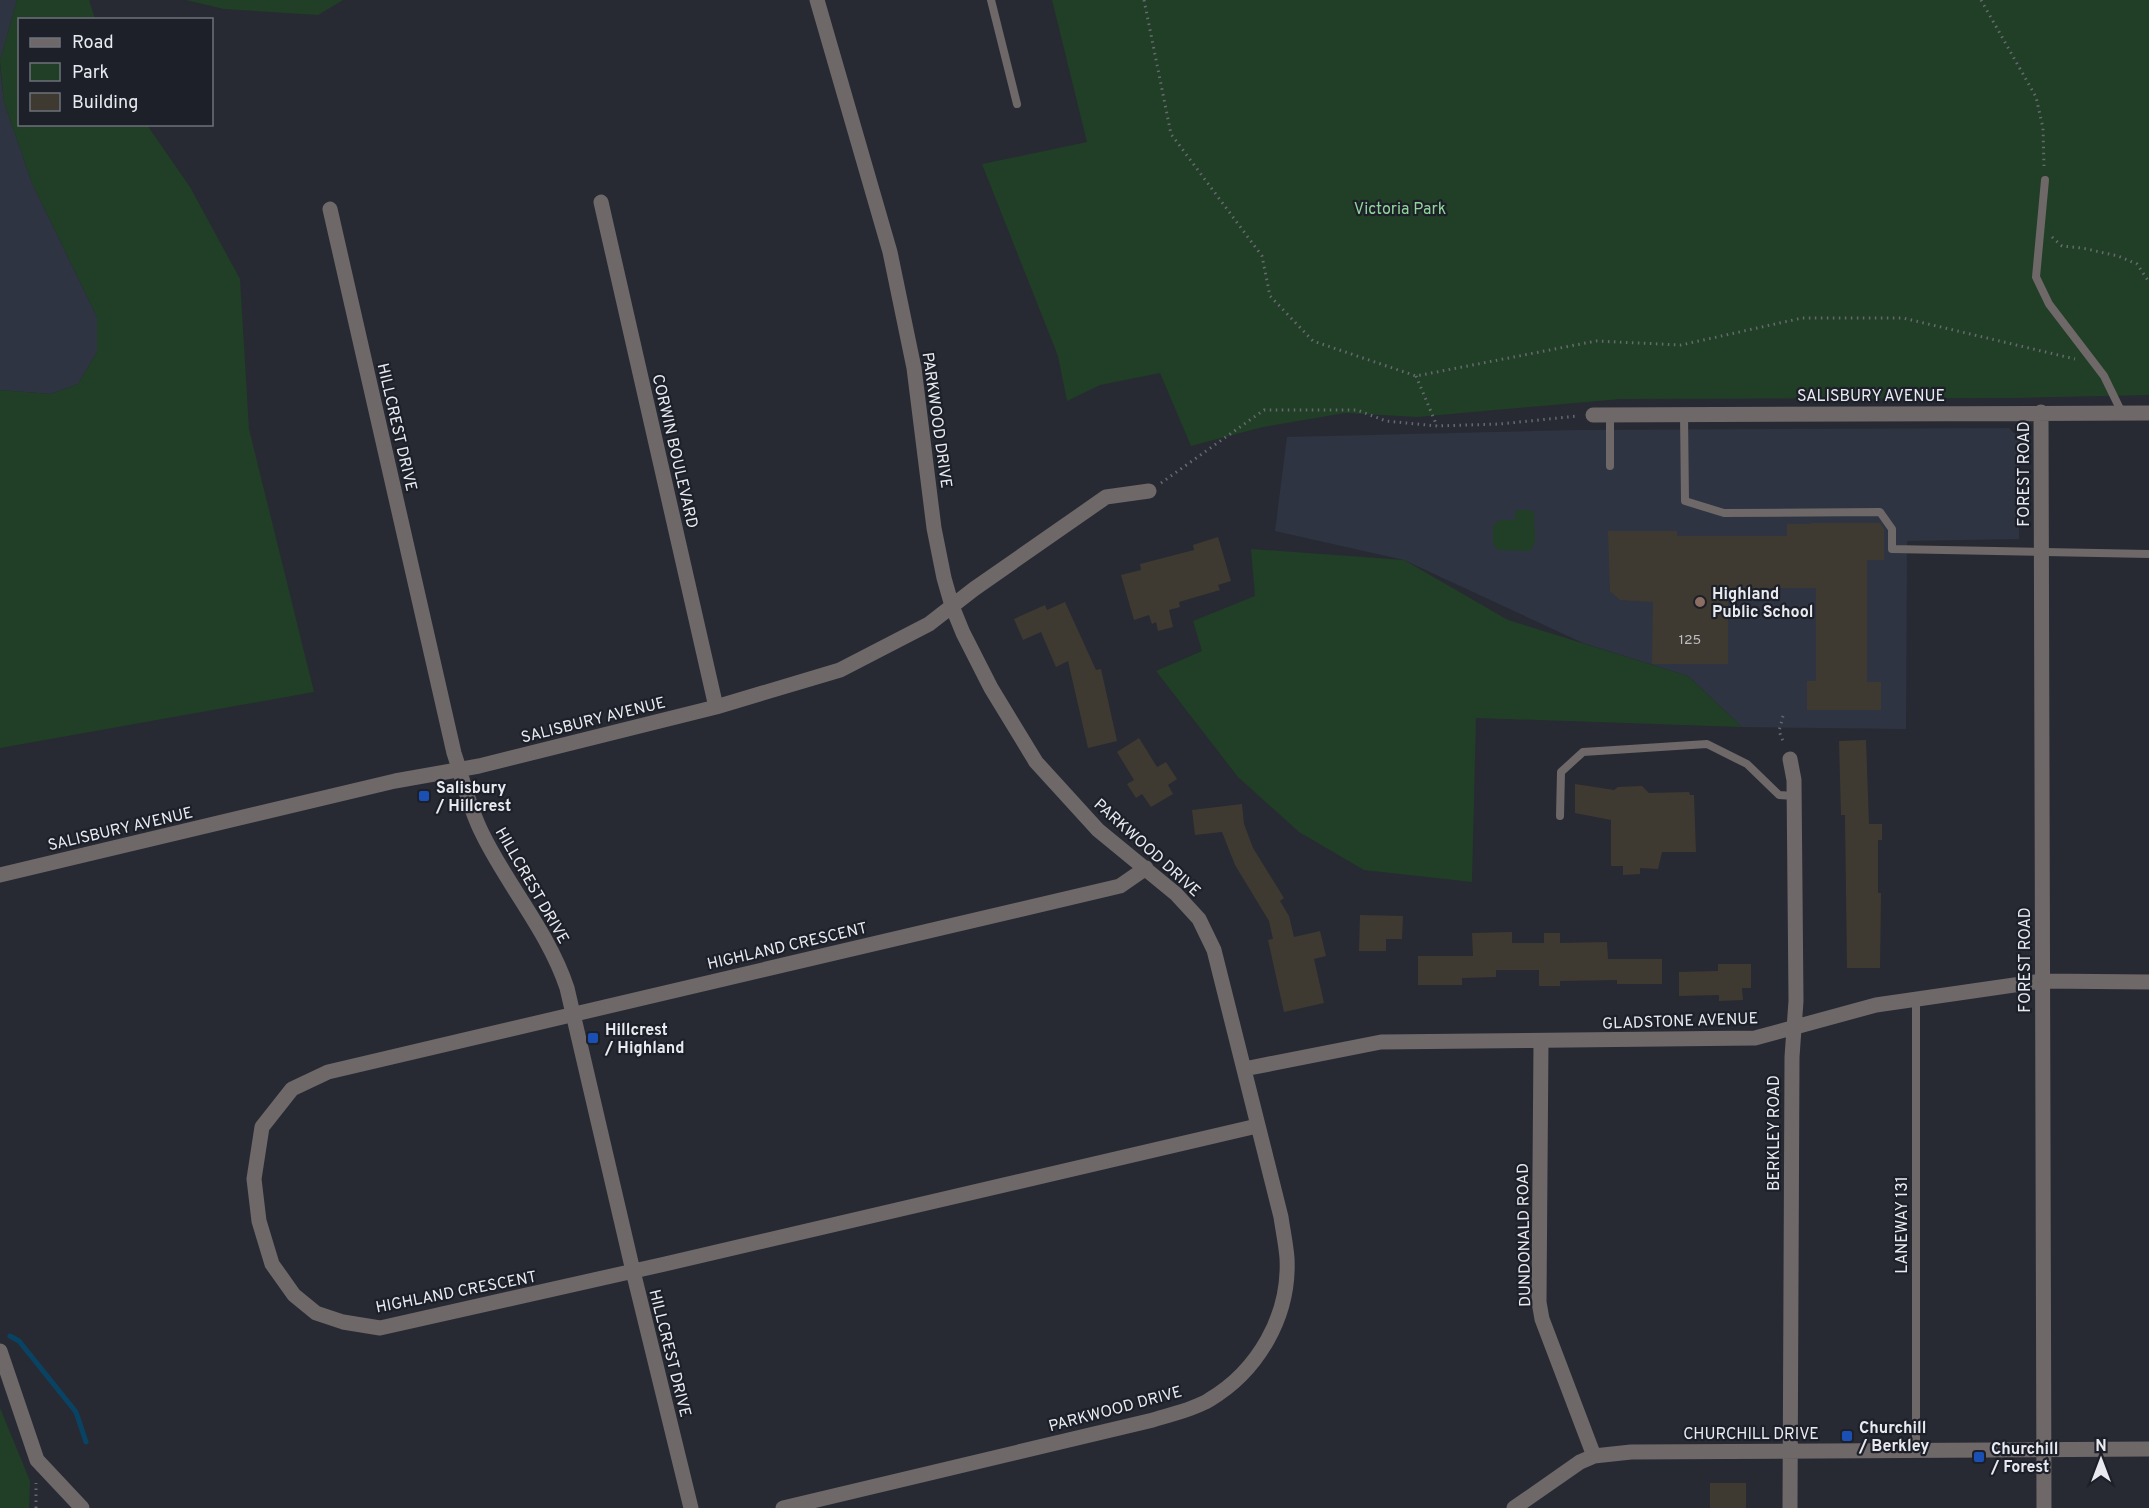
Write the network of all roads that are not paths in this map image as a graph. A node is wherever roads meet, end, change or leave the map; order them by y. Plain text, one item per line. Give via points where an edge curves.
1 (817, 0) edge
2 (992, 0) edge
3 (1017, 104) dead end
4 (2044, 180) road end
5 (601, 202) dead end
6 (330, 209) dead end
7 (2041, 412) junction
8 (2122, 413) junction
9 (2149, 413) edge
10 (1610, 414) junction
11 (1684, 414) junction
12 (1593, 415) road end
13 (1610, 466) dead end
14 (1149, 491) road end
15 (2041, 553) junction
16 (2149, 554) edge
17 (952, 606) junction
18 (716, 707) junction
19 (1790, 759) road end
20 (459, 770) junction
21 (1794, 796) junction
22 (1560, 816) dead end
23 (1146, 868) junction
24 (0, 875) edge
25 (2042, 981) junction
26 (2149, 982) edge
27 (1916, 999) junction
28 (573, 1014) junction
29 (1794, 1028) junction
30 (1541, 1041) junction
31 (1244, 1069) junction
32 (1257, 1126) junction
33 (633, 1271) junction
34 (0, 1352) edge
35 (2043, 1449) junction
36 (2149, 1449) edge
37 (1790, 1450) junction
38 (1916, 1450) junction
39 (1594, 1456) junction
40 (82, 1508) edge
41 (691, 1508) edge
42 (783, 1508) edge
43 (1514, 1508) edge
44 (1790, 1508) edge
45 (2044, 1508) edge

1 - 17 street, PARKWOOD DRIVE via 890,252 914,368 934,528
2 - 3 lane
4 - 8 lane via 2036,277 2049,304 2104,375
5 - 18 street, CORWIN BOULEVARD
6 - 20 street, HILLCREST DRIVE
7 - 8 street, SALISBURY AVENUE
7 - 11 street, SALISBURY AVENUE
7 - 15 street, FOREST ROAD
8 - 9 street, SALISBURY AVENUE
10 - 11 street, SALISBURY AVENUE
10 - 12 street, SALISBURY AVENUE
10 - 13 lane
11 - 15 lane via 1685,501 1725,513 1880,512 1892,529 1892,549
14 - 17 street, SALISBURY AVENUE via 1106,497
15 - 16 lane
15 - 25 street, FOREST ROAD
17 - 18 street, SALISBURY AVENUE via 929,624 840,670
17 - 23 street, PARKWOOD DRIVE via 991,688 1036,762 1098,830
18 - 20 street, SALISBURY AVENUE
19 - 21 street, BERKLEY ROAD
20 - 24 street, SALISBURY AVENUE
20 - 28 street, HILLCREST DRIVE via 482,834 561,971
21 - 22 lane via 1779,795 1747,764 1707,744 1583,752 1561,772
21 - 29 street, BERKLEY ROAD
23 - 28 street, HIGHLAND CRESCENT via 1120,886
23 - 31 street, PARKWOOD DRIVE via 1199,919 1214,950
25 - 26 street, GLADSTONE AVENUE
25 - 27 street, GLADSTONE AVENUE
25 - 35 street, FOREST ROAD
27 - 29 street, GLADSTONE AVENUE via 1876,1005
27 - 38 lane, LANEWAY 131
28 - 33 street, HILLCREST DRIVE
28 - 33 street, HIGHLAND CRESCENT via 328,1072 292,1089 262,1127 254,1179 259,1221 272,1264 294,1295 316,1313 380,1328
29 - 30 street, GLADSTONE AVENUE via 1755,1038
29 - 37 street, BERKLEY ROAD
30 - 31 street, GLADSTONE AVENUE via 1382,1042
30 - 39 street, DUNDONALD ROAD via 1539,1302
31 - 32 street, PARKWOOD DRIVE
32 - 33 street, HIGHLAND CRESCENT
32 - 42 street, PARKWOOD DRIVE via 1281,1217 1287,1259 1276,1325 1263,1349 1239,1377 1208,1401 1153,1420
33 - 41 street, HILLCREST DRIVE
34 - 40 street via 37,1460
35 - 36 street, CHURCHILL DRIVE
35 - 38 street, CHURCHILL DRIVE
35 - 45 street, FOREST ROAD
37 - 38 street, CHURCHILL DRIVE
37 - 39 street, CHURCHILL DRIVE
37 - 44 street, BERKLEY ROAD
39 - 43 street, CHURCHILL DRIVE via 1561,1473

